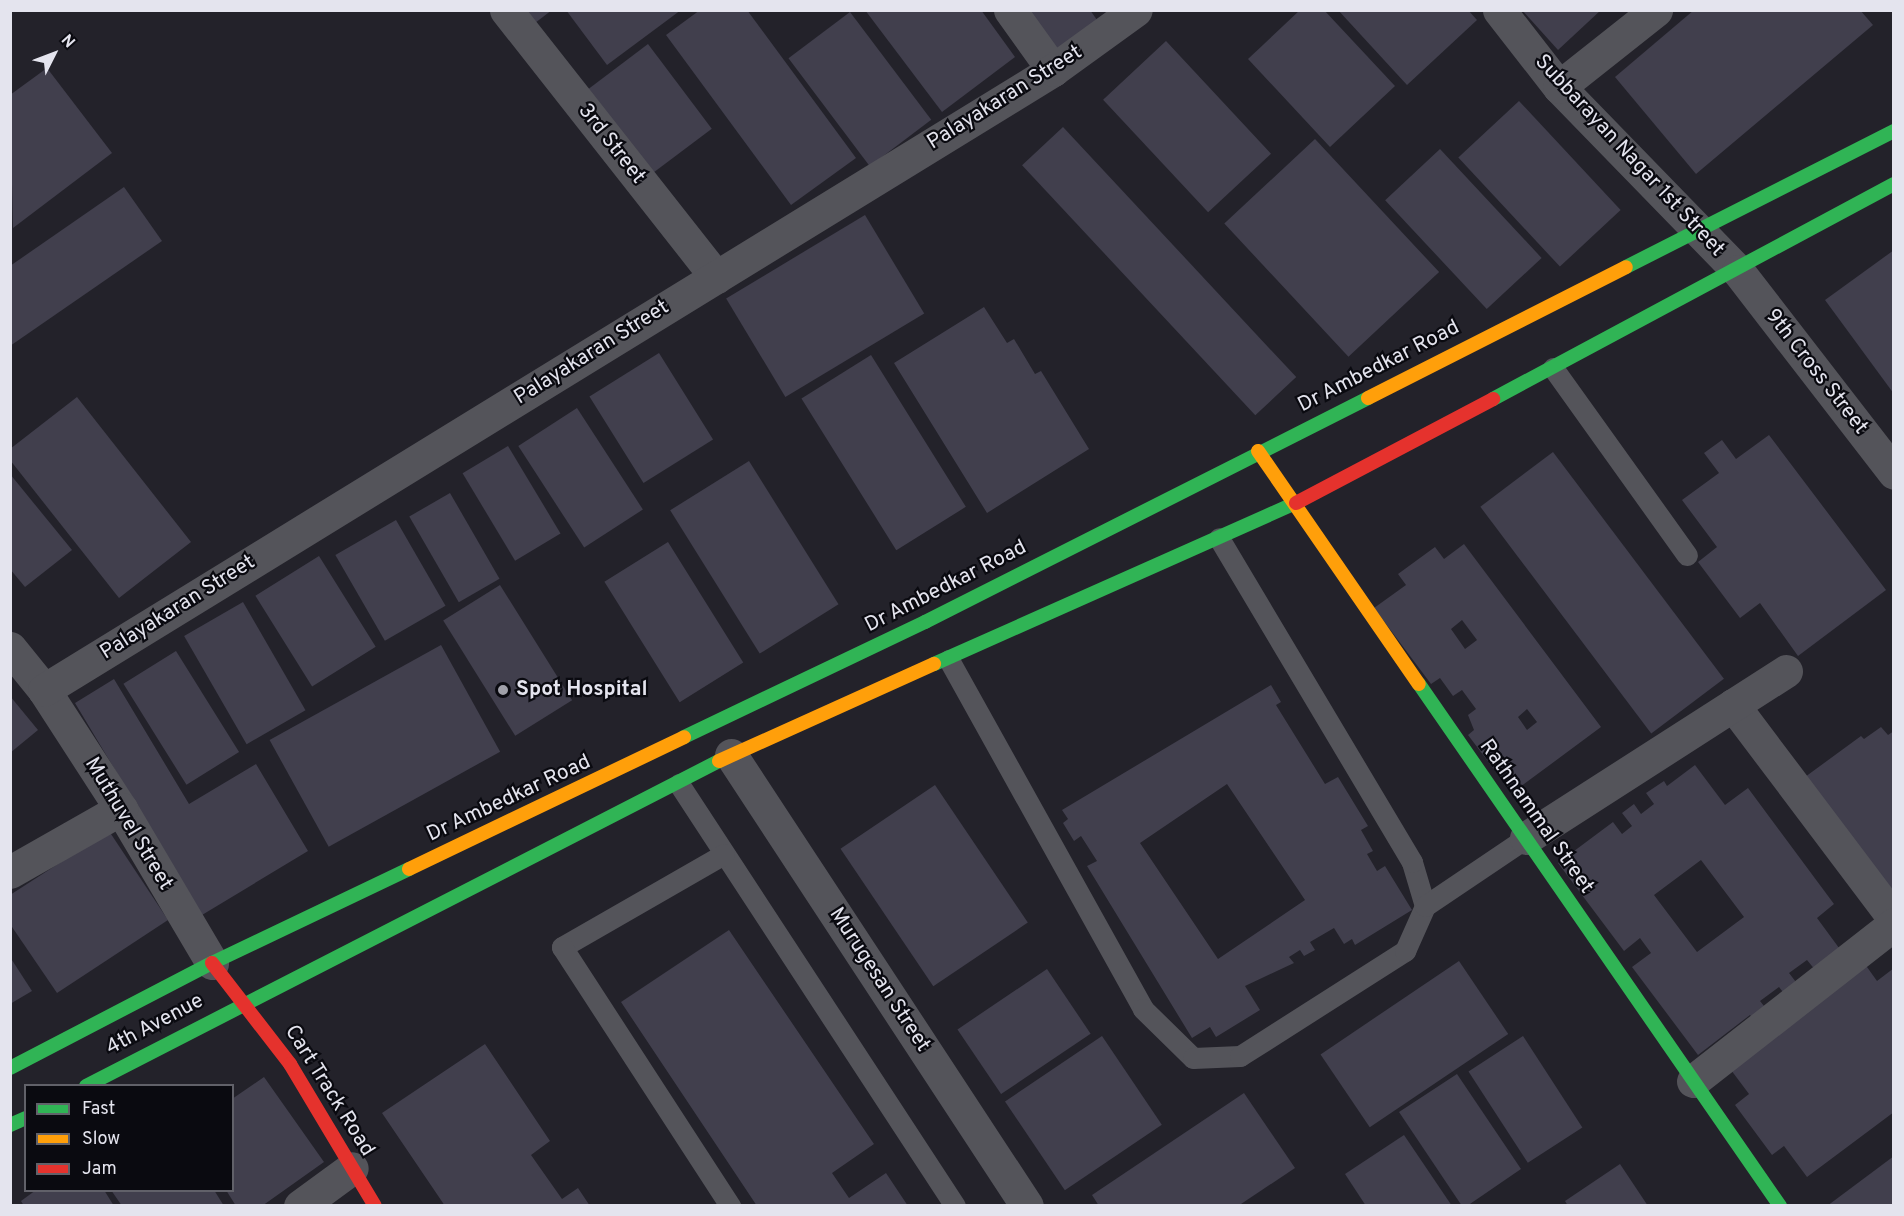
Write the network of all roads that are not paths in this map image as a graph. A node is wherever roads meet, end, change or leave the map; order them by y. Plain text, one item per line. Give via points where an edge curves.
1 (506, 10) edge
2 (1010, 10) edge
3 (1136, 10) edge
4 (1499, 10) edge
5 (1656, 10) edge
6 (1053, 70) junction
7 (1559, 87) junction
8 (1893, 131) edge
9 (1893, 184) edge
10 (1698, 230) junction
11 (1738, 271) junction
12 (716, 277) junction
13 (1553, 368) junction
14 (1258, 451) junction
15 (1893, 473) edge
16 (1293, 504) junction
17 (1219, 538) junction
18 (1687, 555) dead end
19 (10, 648) edge
20 (949, 660) junction
21 (1786, 671) dead end
22 (44, 690) junction
23 (1733, 705) junction
24 (730, 755) junction
25 (679, 784) junction
26 (121, 809) junction
27 (1526, 838) junction
28 (724, 854) junction
29 (10, 872) edge
30 (1425, 906) junction
31 (1893, 919) edge
32 (1893, 924) edge
33 (212, 963) junction
34 (245, 1001) junction
35 (10, 1068) edge
36 (1693, 1081) junction
37 (90, 1084) edge
38 (24, 1119) edge
39 (10, 1125) edge
40 (352, 1168) junction
41 (300, 1206) edge
42 (375, 1206) edge
43 (730, 1206) edge
44 (955, 1206) edge
45 (1027, 1206) edge
46 (1780, 1206) edge

1 - 12 street, 3rd Street
2 - 6 street
3 - 6 street, Palayakaran Street
4 - 7 street, Subbarayan Nagar 1st Street
5 - 7 street
6 - 12 street, Palayakaran Street
7 - 10 street, Subbarayan Nagar 1st Street
8 - 10 main road, Dr Ambedkar Road
9 - 11 main road
10 - 11 street, Subbarayan Nagar 1st Street
10 - 14 main road, Dr Ambedkar Road
11 - 13 main road
11 - 15 street, 9th Cross Street
12 - 22 street, Palayakaran Street
13 - 16 main road
13 - 18 lane
14 - 16 main road, Rathnammal Street
14 - 33 main road, Dr Ambedkar Road via 700,732
16 - 17 main road
16 - 27 main road, Rathnammal Street
17 - 20 main road
17 - 30 lane via 1412,861
19 - 22 street, Muthuvel Street
20 - 24 main road
20 - 30 lane via 1143,1009 1192,1058 1240,1056 1357,984 1405,951
21 - 23 street
22 - 26 street, Muthuvel Street
23 - 27 street
23 - 31 street
24 - 25 main road
24 - 45 street, Murugesan Street
25 - 28 lane
25 - 34 main road
26 - 29 street
26 - 33 street, Muthuvel Street
27 - 30 lane
27 - 36 main road, Rathnammal Street
28 - 43 lane via 562,947
28 - 44 lane
32 - 36 street
33 - 34 main road, Muthuvel Street
33 - 35 main road, Dr Ambedkar Road
34 - 37 main road, 4th Avenue
34 - 40 main road, Cart Track Road via 290,1064
36 - 46 main road, Rathnammal Street
38 - 39 main road
40 - 41 street
40 - 42 main road, Cart Track Road

